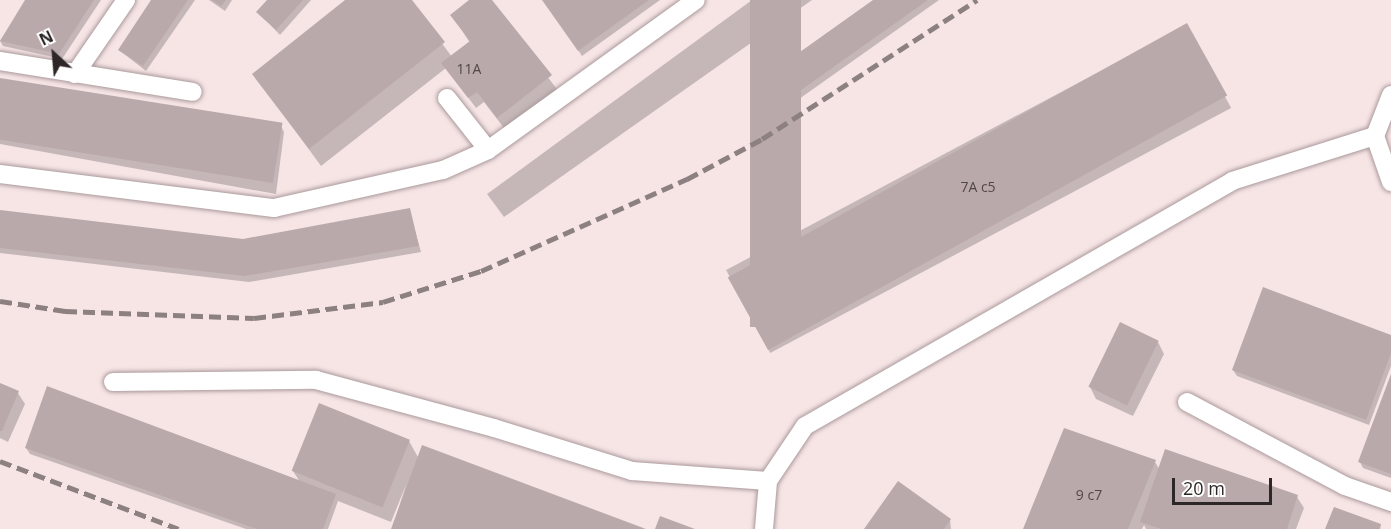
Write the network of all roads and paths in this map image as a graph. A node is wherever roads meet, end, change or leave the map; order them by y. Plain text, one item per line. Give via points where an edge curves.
1 (126, 0) edge
2 (696, 0) edge
3 (0, 61) edge
4 (75, 74) junction
5 (193, 93) dead end
6 (1391, 95) edge
7 (447, 98) dead end
8 (1375, 136) junction
9 (488, 150) junction
10 (0, 174) edge
11 (1391, 182) edge
12 (113, 382) dead end
13 (1187, 402) dead end
14 (768, 481) junction
15 (1391, 502) edge
16 (764, 529) edge

1 - 4 lane
2 - 9 lane
3 - 4 lane
4 - 5 lane
6 - 8 lane
7 - 9 lane
8 - 11 lane
8 - 14 lane via 1221,187 805,426
9 - 10 lane via 443,170 274,208
12 - 14 lane via 316,380 494,428 632,471
13 - 15 lane via 1345,486
14 - 16 lane

